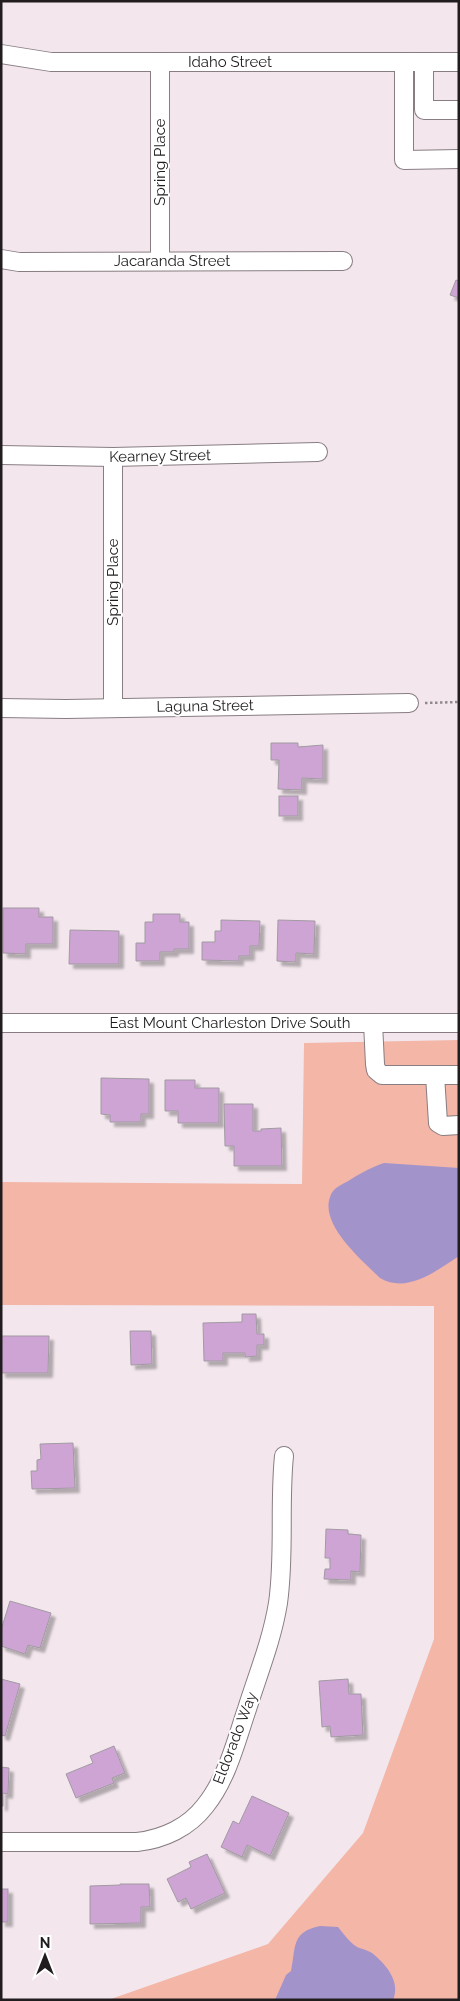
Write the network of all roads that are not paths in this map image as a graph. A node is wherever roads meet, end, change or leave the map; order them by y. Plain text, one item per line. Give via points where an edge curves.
1 (1, 54) edge
2 (160, 62) junction
3 (404, 62) junction
4 (424, 62) junction
5 (459, 62) edge
6 (459, 110) edge
7 (459, 159) edge
8 (1, 259) edge
9 (160, 261) junction
10 (343, 261) dead end
11 (318, 452) dead end
12 (1, 455) edge
13 (112, 457) junction
14 (409, 703) road end
15 (113, 707) junction
16 (1, 708) edge
17 (1, 1023) edge
18 (373, 1023) junction
19 (459, 1023) edge
20 (435, 1075) junction
21 (459, 1075) edge
22 (459, 1126) edge
23 (284, 1456) dead end
24 (1, 1842) edge

1 - 2 street, Idaho Street via 51,62
2 - 3 street, Idaho Street
2 - 9 street, Spring Place
3 - 4 street, Idaho Street
3 - 7 street via 404,160
4 - 5 street, Idaho Street
4 - 6 street via 424,110
8 - 9 street, Jacaranda Street via 18,262
9 - 10 street, Jacaranda Street
11 - 13 street, Kearney Street
12 - 13 street, Kearney Street
13 - 15 street, Spring Place
14 - 15 street, Laguna Street
15 - 16 street, Laguna Street
17 - 18 street, East Mount Charleston Drive South
18 - 19 street, East Mount Charleston Drive South
18 - 20 street via 376,1070 382,1075 392,1076
20 - 21 street
20 - 22 street via 438,1123
23 - 24 street, Eldorado Way via 278,1604 270,1640 230,1760 214,1794 194,1818 176,1831 152,1840

